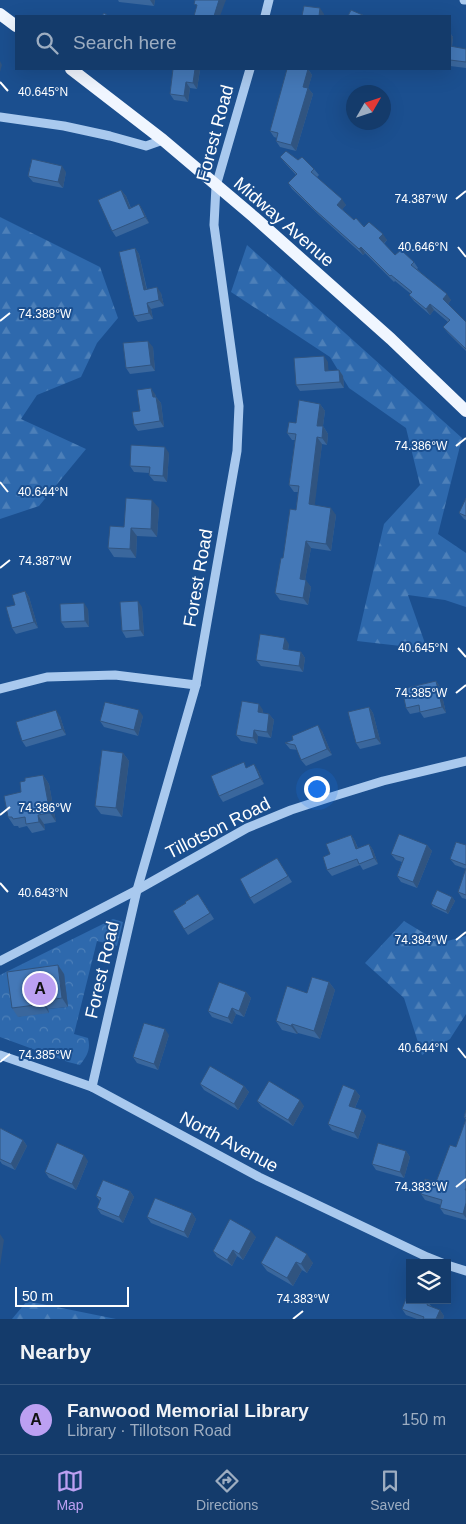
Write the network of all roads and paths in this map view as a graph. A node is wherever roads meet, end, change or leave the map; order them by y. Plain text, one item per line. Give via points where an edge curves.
1 (270, 0) edge
2 (0, 14) edge
3 (265, 15) edge
4 (15, 25) edge
5 (72, 70) edge
6 (250, 70) edge
7 (0, 118) edge
8 (162, 140) junction
9 (216, 186) junction
10 (466, 411) edge
11 (196, 685) junction
12 (0, 689) edge
13 (466, 761) edge
14 (137, 890) junction
15 (0, 961) edge
16 (0, 1055) edge
17 (92, 1087) junction
18 (430, 1259) edge
19 (451, 1266) edge
20 (466, 1271) edge

1 - 3 street
2 - 4 main road
5 - 8 main road, Midway Avenue
6 - 9 street, Forest Road
7 - 8 street via 64,126 146,146
8 - 9 main road, Midway Avenue
9 - 10 main road, Midway Avenue via 391,339
9 - 11 street, Forest Road via 214,225 239,415 237,451
11 - 12 street via 115,675 47,677
11 - 14 street, Forest Road
13 - 14 street, Tillotson Road via 383,781 291,810 247,828
14 - 15 street, Tillotson Road
14 - 17 street, Forest Road
16 - 17 street, North Avenue
17 - 18 street, North Avenue via 259,1177
19 - 20 street

